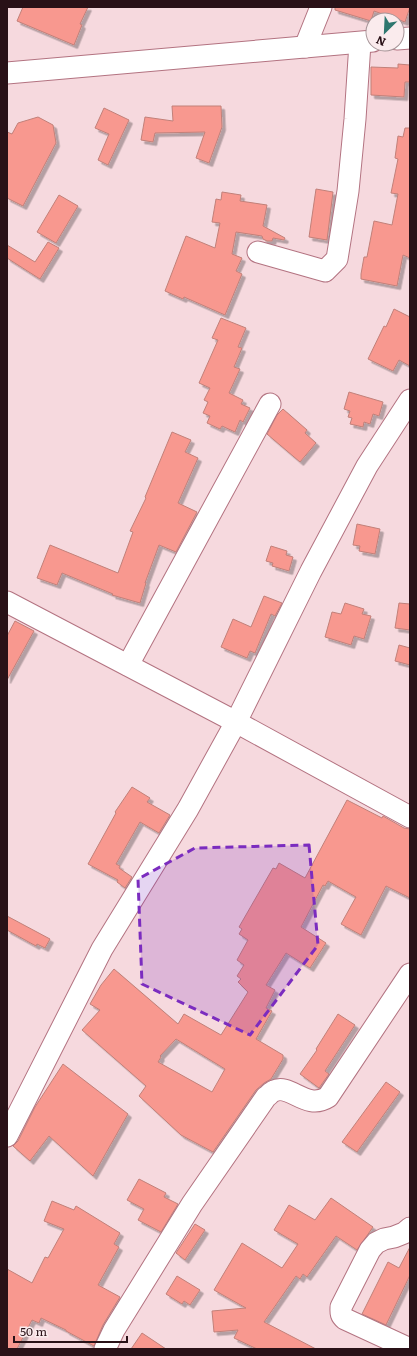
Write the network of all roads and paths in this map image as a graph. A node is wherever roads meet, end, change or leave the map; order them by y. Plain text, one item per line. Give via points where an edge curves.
1 (321, 7) edge
2 (365, 42) edge
3 (305, 47) junction
4 (365, 49) edge
5 (7, 73) edge
6 (258, 252) dead end
7 (410, 400) edge
8 (270, 404) dead end
9 (7, 603) edge
10 (128, 665) junction
11 (236, 722) junction
12 (410, 817) edge
13 (410, 974) edge
14 (7, 1136) edge
15 (410, 1228) edge
16 (105, 1349) edge
17 (410, 1349) edge

1 - 3 street
2 - 3 street
3 - 5 street
4 - 6 street via 337,259 325,271
7 - 11 street via 367,466 311,571
8 - 10 street
9 - 10 street
10 - 11 street
11 - 12 street
11 - 14 street via 188,809 102,949
13 - 16 street via 328,1097 317,1102 284,1090 274,1090 266,1097 192,1204 114,1330
15 - 17 street via 404,1233 376,1243 370,1250 341,1307 341,1312 345,1319

